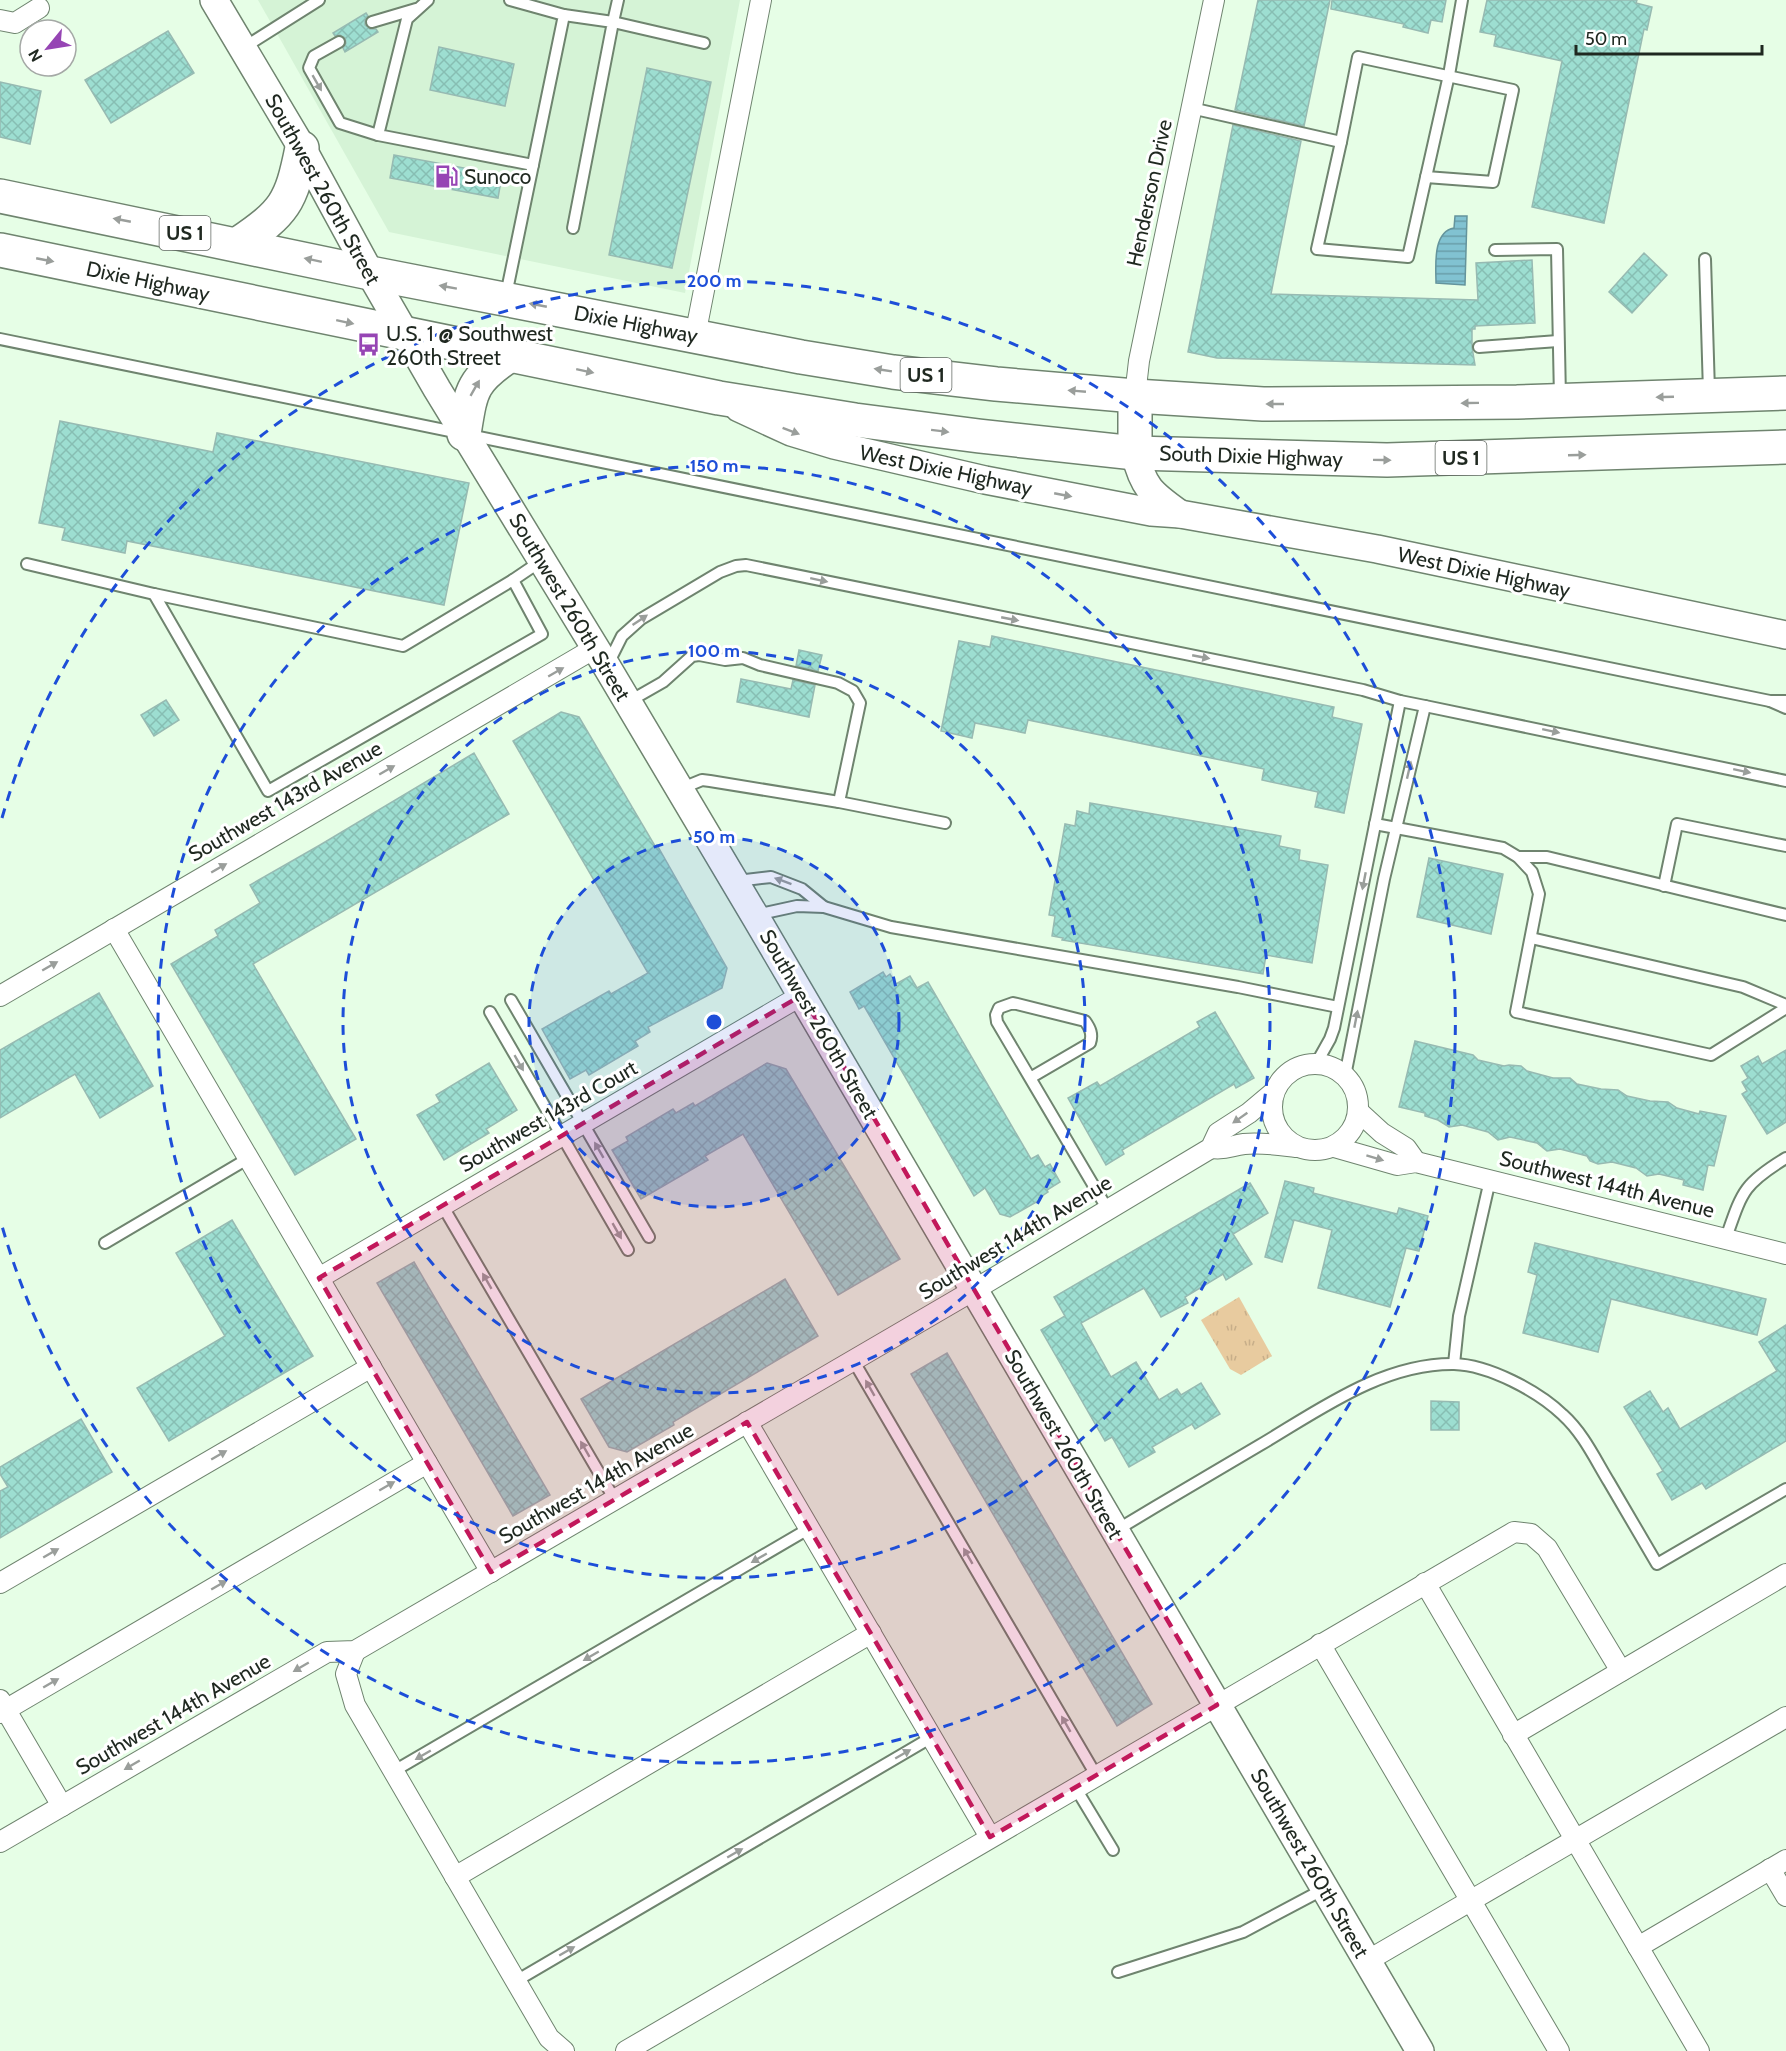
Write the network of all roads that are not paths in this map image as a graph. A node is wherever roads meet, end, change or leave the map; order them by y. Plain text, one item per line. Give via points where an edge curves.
1 (214, 0) edge
2 (319, 0) edge
3 (428, 0) edge
4 (510, 0) edge
5 (618, 0) edge
6 (761, 0) edge
7 (1214, 0) edge
8 (1462, 0) edge
9 (39, 8) dead end
10 (419, 8) junction
11 (564, 15) junction
12 (0, 20) edge
13 (372, 22) dead end
14 (614, 22) junction
15 (339, 42) dead end
16 (704, 43) dead end
17 (243, 48) junction
18 (1449, 75) junction
19 (1191, 108) junction
20 (378, 135) junction
21 (1341, 142) junction
22 (302, 148) junction
23 (533, 165) junction
24 (1426, 177) junction
25 (0, 196) edge
26 (573, 228) dead end
27 (238, 244) junction
28 (0, 250) edge
29 (1495, 250) dead end
30 (1705, 259) dead end
31 (370, 273) junction
32 (505, 298) junction
33 (404, 334) junction
34 (695, 336) junction
35 (0, 339) edge
36 (1558, 341) junction
37 (1479, 346) dead end
38 (510, 355) junction
39 (1786, 393) edge
40 (1135, 396) junction
41 (1709, 396) junction
42 (719, 398) junction
43 (1560, 401) junction
44 (464, 434) junction
45 (1786, 447) edge
46 (1135, 453) junction
47 (1180, 514) junction
48 (541, 560) junction
49 (27, 564) dead end
50 (513, 580) junction
51 (154, 594) junction
52 (1786, 635) edge
53 (601, 657) junction
54 (1400, 701) junction
55 (1770, 701) junction
56 (1786, 701) edge
57 (628, 702) junction
58 (1425, 706) junction
59 (1786, 708) edge
60 (1786, 781) edge
61 (680, 789) junction
62 (839, 802) junction
63 (945, 823) dead end
64 (1375, 824) junction
65 (1395, 827) junction
66 (1786, 846) edge
67 (1518, 857) junction
68 (735, 881) junction
69 (1664, 886) junction
70 (824, 907) junction
71 (1786, 915) edge
72 (755, 916) junction
73 (114, 929) junction
74 (1531, 938) junction
75 (802, 995) junction
76 (0, 996) edge
77 (511, 1000) dead end
78 (1338, 1006) junction
79 (1786, 1007) edge
80 (490, 1012) dead end
81 (1316, 1064) junction
82 (1345, 1076) junction
83 (1030, 1078) junction
84 (1274, 1092) junction
85 (1358, 1111) junction
86 (583, 1123) junction
87 (562, 1135) junction
88 (1296, 1147) junction
89 (1334, 1147) junction
90 (1211, 1148) junction
91 (249, 1158) junction
92 (1786, 1158) edge
93 (1416, 1162) junction
94 (1490, 1180) junction
95 (442, 1205) junction
96 (1108, 1210) junction
97 (649, 1237) dead end
98 (1726, 1238) junction
99 (105, 1243) dead end
100 (628, 1250) dead end
101 (1786, 1254) edge
102 (319, 1278) junction
103 (974, 1290) junction
104 (854, 1360) junction
105 (1454, 1364) junction
106 (371, 1367) junction
107 (747, 1422) junction
108 (427, 1463) junction
109 (1786, 1489) edge
110 (615, 1500) junction
111 (810, 1528) junction
112 (1115, 1531) junction
113 (491, 1572) junction
114 (1786, 1574) edge
115 (0, 1583) edge
116 (1425, 1583) junction
117 (871, 1633) junction
118 (1320, 1644) junction
119 (355, 1651) junction
120 (1621, 1671) junction
121 (1217, 1705) junction
122 (2, 1707) edge
123 (1786, 1717) edge
124 (1513, 1735) junction
125 (932, 1737) junction
126 (394, 1772) junction
127 (1096, 1775) junction
128 (1076, 1787) junction
129 (62, 1806) junction
130 (990, 1837) junction
131 (1576, 1840) junction
132 (0, 1842) edge
133 (1113, 1850) dead end
134 (1778, 1865) edge
135 (455, 1877) junction
136 (1324, 1889) junction
137 (1786, 1896) edge
138 (1472, 1901) junction
139 (1638, 1947) junction
140 (1367, 1961) junction
141 (1118, 1972) dead end
142 (516, 1981) junction
143 (564, 2051) edge
144 (626, 2051) edge
145 (1420, 2051) edge
146 (1559, 2051) edge
147 (1699, 2051) edge

1 - 17 street, Southwest 260th Street
2 - 17 lane
3 - 10 lane
4 - 11 lane
5 - 14 lane
6 - 34 street
7 - 19 street, Henderson Drive
8 - 18 lane
9 - 12 street via 15,23
10 - 13 lane
10 - 20 lane via 407,19
11 - 14 lane
11 - 23 lane
14 - 16 lane
14 - 26 lane
15 -> 20 lane via 314,56 309,68 340,123
17 - 22 street, Southwest 260th Street
18 - 21 lane via 1358,57
18 - 24 lane
18 - 24 lane via 1513,90 1493,182
19 - 21 lane
19 - 40 street, Henderson Drive
20 - 23 lane
21 - 24 lane via 1317,249 1408,257
22 - 27 highway via 295,184 284,207
22 - 31 street, Southwest 260th Street
23 - 32 lane
27 -> 25 highway, Dixie Highway / US 1
31 -> 27 highway, Dixie Highway / US 1
28 -> 33 highway, Dixie Highway / US 1
29 - 36 lane via 1557,249
30 - 41 lane
32 -> 31 highway, Dixie Highway / US 1
31 - 33 street, Southwest 260th Street
34 -> 32 highway, Dixie Highway / US 1
33 - 38 highway, Dixie Highway / US 1
33 - 44 street, Southwest 260th Street
40 -> 34 highway, Dixie Highway / US 1 via 893,372
35 - 44 lane
36 - 37 lane
36 - 43 lane
38 -> 42 highway, Dixie Highway / US 1
44 -> 38 highway via 470,395 485,373
39 - 41 highway, US 1
43 -> 40 highway, US 1 via 1275,404
40 - 46 highway
41 -> 43 highway, US 1
42 -> 46 highway, South Dixie Highway / US 1 via 873,423
42 -> 47 street, West Dixie Highway via 791,432 834,445 996,482
44 - 48 street, Southwest 260th Street
44 - 55 lane
46 -> 45 highway, South Dixie Highway / US 1 via 1388,460
46 - 47 street, West Dixie Highway via 1147,488
47 - 52 street, West Dixie Highway via 1377,549
48 - 50 lane
48 - 53 street, Southwest 260th Street
49 - 51 lane
50 - 51 lane via 402,646
50 - 51 lane via 542,634 268,791
53 -> 54 lane via 641,619 720,572 746,566 1351,687
53 - 57 street, Southwest 260th Street
73 -> 53 street, Southwest 143rd Avenue
54 - 58 lane
54 - 64 lane
55 - 56 lane
55 - 59 lane
57 - 61 street, Southwest 260th Street
57 - 62 lane via 663,682 692,656 743,658 838,683 853,691 860,703
58 -> 60 lane
65 -> 58 lane
61 - 62 lane via 702,780
61 - 68 street, Southwest 260th Street
62 - 63 lane
64 - 65 lane
64 -> 78 lane
65 - 67 lane via 1503,848
82 -> 65 lane
66 - 69 lane via 1677,824
67 - 69 lane via 1547,857
67 - 74 lane via 1532,872 1539,894
70 -> 68 lane via 802,889 771,877
68 - 72 street, Southwest 260th Street
69 - 71 lane
70 - 72 lane via 796,906
70 - 78 lane via 891,927
72 - 75 street, Southwest 260th Street
76 -> 73 street, Southwest 143rd Avenue
73 - 91 street
74 - 79 lane via 1743,987
74 - 79 lane via 1516,1012 1711,1055
75 - 86 street, Southwest 143rd Court
75 - 103 street, Southwest 260th Street
77 - 86 lane
78 - 81 lane via 1330,1039
80 -> 87 lane
81 - 82 street via 1336,1069
81 - 84 street via 1291,1071
82 - 85 street via 1358,1098
83 - 83 lane via 996,1022 999,1008 1013,1003 1085,1021 1092,1036 1090,1042
83 - 96 lane
84 - 88 street via 1273,1117 1277,1129
84 -> 90 street, Southwest 144th Avenue via 1218,1133
85 - 89 street via 1351,1132
85 - 93 street via 1406,1148
86 - 87 street, Southwest 143rd Court
97 -> 86 lane
87 - 95 street, Southwest 143rd Court
87 -> 100 lane
88 - 89 street
88 - 90 street, Southwest 144th Avenue via 1259,1143
89 -> 93 street, Southwest 144th Avenue via 1397,1165
90 - 96 street, Southwest 144th Avenue
91 - 99 lane
91 - 102 street
92 - 98 lane via 1749,1185 1739,1199
93 - 94 street, Southwest 144th Avenue
94 - 98 street, Southwest 144th Avenue
94 - 105 lane via 1458,1316
95 - 102 street, Southwest 143rd Court
110 -> 95 lane
96 - 103 street, Southwest 144th Avenue
98 - 101 street, Southwest 144th Avenue
102 - 106 street
103 - 104 street, Southwest 144th Avenue
103 - 112 street, Southwest 260th Street
104 - 107 street, Southwest 144th Avenue
127 -> 104 lane
105 - 109 lane via 1486,1371 1531,1391 1564,1416 1588,1445 1657,1564
105 - 112 lane via 1395,1373 1360,1388
106 - 108 street
115 -> 106 street
107 - 110 street, Southwest 144th Avenue
107 - 111 street
108 - 113 street
122 -> 108 street
110 - 113 street, Southwest 144th Avenue
111 - 117 street
111 -> 126 lane
112 - 121 street, Southwest 260th Street
113 - 119 street, Southwest 144th Avenue
114 - 120 street
116 - 118 street
116 - 120 street via 1503,1537 1514,1532 1531,1534 1547,1548
116 - 124 street
117 - 125 street
117 - 135 street
118 - 121 street
118 - 138 street
119 - 126 street via 346,1674 351,1694
119 -> 129 street, Southwest 144th Avenue via 327,1652
120 - 124 street
121 - 127 street
121 - 136 street, Southwest 260th Street
122 - 129 street
123 - 131 street
124 - 131 street
125 - 130 street
142 -> 125 lane
126 - 135 street
127 - 128 street
128 - 130 street
128 - 133 lane
129 - 132 street, Southwest 144th Avenue
130 - 144 street
131 - 138 street
131 - 139 street
134 - 137 street
134 - 139 street
135 - 142 street
136 - 140 street, Southwest 260th Street
136 - 141 lane via 1243,1932
138 - 140 street
138 - 146 street
139 - 147 street
140 - 145 street, Southwest 260th Street
142 - 143 street via 549,2038

